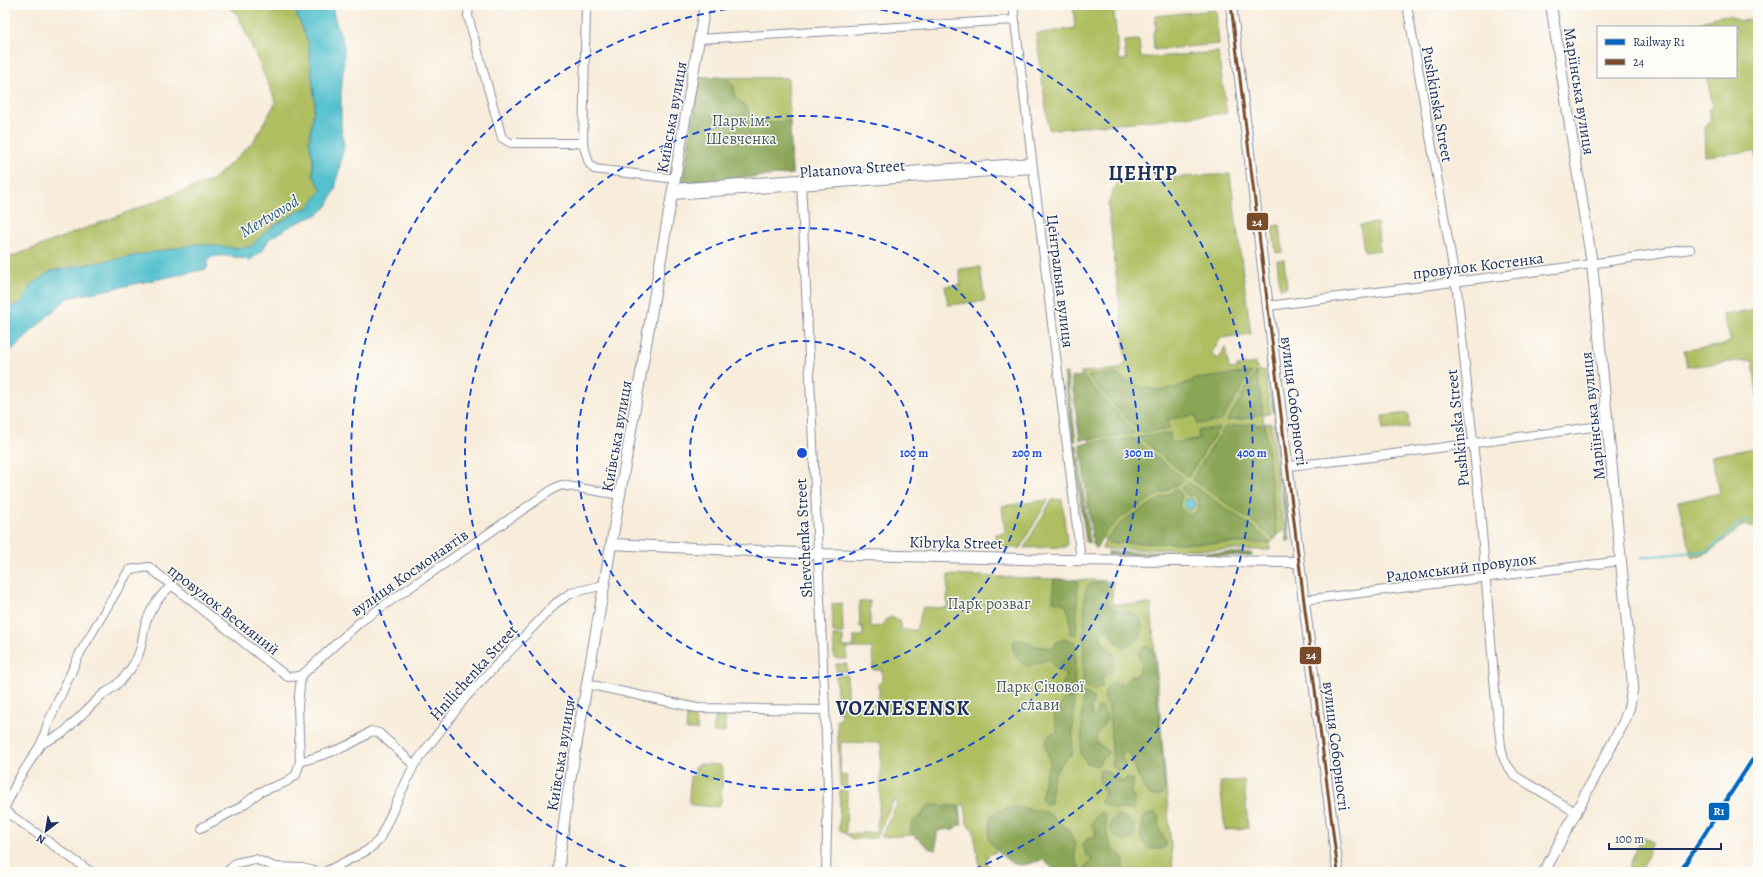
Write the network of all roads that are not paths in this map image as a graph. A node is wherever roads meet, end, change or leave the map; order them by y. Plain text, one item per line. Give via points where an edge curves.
1 (469, 5) edge
2 (586, 5) edge
3 (705, 5) edge
4 (1013, 5) edge
5 (1232, 5) edge
6 (1407, 5) edge
7 (1551, 5) edge
8 (1014, 20) junction
9 (699, 39) junction
10 (584, 143) junction
11 (1032, 165) junction
12 (801, 182) junction
13 (674, 187) junction
14 (1690, 249) dead end
15 (1592, 264) junction
16 (1455, 282) junction
17 (1268, 306) junction
18 (1608, 426) junction
19 (1473, 444) junction
20 (1288, 466) junction
21 (621, 495) junction
22 (612, 544) junction
23 (818, 554) junction
24 (1081, 560) junction
25 (1621, 561) junction
26 (1298, 562) junction
27 (1486, 578) junction
28 (172, 585) junction
29 (604, 585) junction
30 (1304, 600) junction
31 (301, 676) junction
32 (587, 684) junction
33 (825, 710) junction
34 (41, 744) junction
35 (300, 762) junction
36 (414, 765) junction
37 (5, 807) edge
38 (5, 811) edge
39 (1577, 813) junction
40 (201, 828) dead end
41 (91, 872) edge
42 (227, 872) edge
43 (318, 872) edge
44 (325, 872) edge
45 (559, 872) edge
46 (826, 872) edge
47 (1338, 872) edge
48 (1544, 872) edge

1 - 10 street via 468,16 502,138 511,143
2 - 10 street
3 - 9 main road, Київська вулиця
4 - 8 street, Центральна вулиця
5 - 17 main road, вулиця Соборності
6 - 16 street, Pushkinska Street
7 - 15 main road, Маріїнська вулиця
8 - 9 street
8 - 11 street, Центральна вулиця
9 - 13 main road, Київська вулиця
10 - 13 street, Platanova Street via 589,163 594,168
11 - 12 street, Platanova Street
11 - 24 street, Центральна вулиця
12 - 13 street, Platanova Street
12 - 23 street, Shevchenka Street
13 - 21 main road, Київська вулиця
14 - 15 street, провулок Костенка
15 - 16 street, провулок Костенка
15 - 18 main road, Маріїнська вулиця
16 - 17 street, провулок Костенка
16 - 19 street, Pushkinska Street
17 - 20 main road, вулиця Соборності
18 - 19 street
18 - 25 main road, Маріїнська вулиця
19 - 20 street
19 - 27 street, Pushkinska Street
20 - 26 main road, вулиця Соборності
21 - 22 main road, Київська вулиця
21 - 31 street, вулиця Космонавтів via 561,485 553,489 360,622
22 - 23 main road, Kibryka Street
22 - 29 main road, Київська вулиця
23 - 24 main road, Kibryka Street
23 - 33 street, Shevchenka Street
24 - 26 main road, Kibryka Street
25 - 27 street, Радомський провулок
25 - 39 main road, Маріїнська вулиця via 1632,673 1632,698 1624,722
26 - 30 main road, вулиця Соборності
27 - 30 street, Радомський провулок
27 - 39 street, Pushkinska Street via 1496,702 1504,760 1515,776
28 - 31 street, провулок Весняний via 288,677
28 - 34 street via 160,595 146,622 140,651 128,671 111,690 103,694 63,733
28 - 34 street, провулок Весняний via 149,567 130,570 80,653
29 - 32 main road, Київська вулиця
29 - 36 street, Hnilichenka Street via 571,592 556,603 466,696
30 - 47 main road, вулиця Соборності
31 - 35 street via 298,706
32 - 33 street via 697,708
32 - 45 main road, Київська вулиця via 568,793
33 - 46 street, Shevchenka Street via 828,789
34 - 37 street via 18,780
35 - 36 street via 339,750 371,732 379,733
35 - 40 street via 296,774 286,782 260,792 239,808
36 - 44 street, Hnilichenka Street via 379,840 368,850
38 - 41 street
39 - 48 main road, Маріїнська вулиця
42 - 43 street via 236,863 255,859 275,867 302,868

